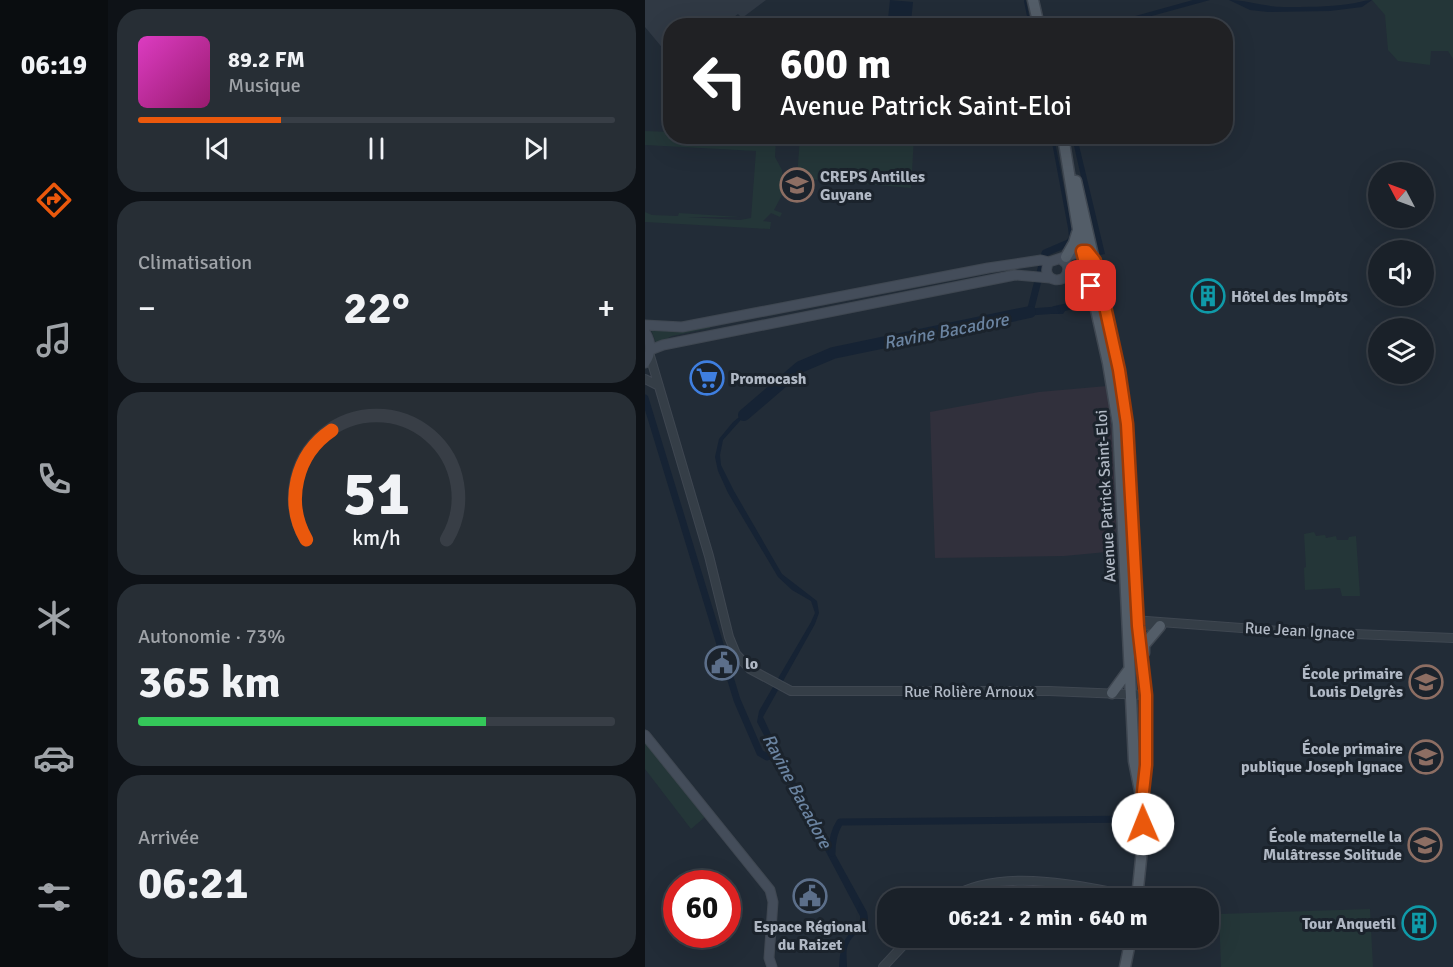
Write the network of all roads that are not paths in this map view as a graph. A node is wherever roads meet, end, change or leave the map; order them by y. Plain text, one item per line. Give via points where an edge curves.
1 (1033, 0) edge
2 (1037, 18) edge
3 (1065, 144) edge
4 (1068, 157) junction
5 (1078, 229) junction
6 (1082, 251) junction
7 (1063, 258) junction
8 (1094, 258) junction
9 (1046, 261) junction
10 (1048, 278) junction
11 (1072, 285) junction
12 (1096, 286) junction
13 (1094, 300) junction
14 (645, 325) edge
15 (645, 332) edge
16 (648, 356) edge
17 (645, 379) edge
18 (659, 386) junction
19 (1132, 623) junction
20 (1165, 624) junction
21 (1453, 629) edge
22 (1431, 637) junction
23 (1453, 638) edge
24 (1128, 671) junction
25 (1142, 671) junction
26 (1112, 693) junction
27 (1132, 694) junction
28 (1146, 695) junction
29 (645, 735) edge
30 (1142, 801) junction
31 (971, 888) edge
32 (1092, 888) edge
33 (1138, 888) edge
34 (901, 948) edge
35 (1129, 948) edge
36 (772, 967) edge
37 (883, 967) edge
38 (1125, 967) edge

1 - 2 main road
3 - 4 main road, Avenue Patrick Saint-Eloi
4 - 5 main road, Avenue Patrick Saint-Eloi
4 - 8 main road, Avenue Patrick Saint-Eloi
5 - 6 main road, Avenue Patrick Saint-Eloi
5 - 7 main road
6 - 7 main road
6 - 8 main road
6 - 12 main road, Avenue Patrick Saint-Eloi
7 - 9 main road
7 - 10 main road via 1068,270 1064,278
8 - 12 main road, Avenue Patrick Saint-Eloi
9 - 10 main road
9 - 14 main road via 988,268 682,327
10 - 11 main road
10 - 16 main road via 1015,275 902,296 663,345
11 - 12 main road
11 - 13 main road
12 - 13 main road, Avenue Patrick Saint-Eloi
12 - 19 main road, Avenue Patrick Saint-Eloi via 1119,370 1127,424
13 - 19 main road, Avenue Patrick Saint-Eloi via 1118,424
15 - 16 main road
16 - 18 street
17 - 18 street
18 - 26 street, Rue Rolière Arnoux via 729,638 750,669 791,691
19 - 20 street, Rue Jean Ignace
19 - 24 main road, Avenue Patrick Saint-Eloi
19 - 25 main road, Avenue Patrick Saint-Eloi
20 - 22 street, Rue Jean Ignace
20 - 25 main road via 1144,645
21 - 22 street, Rue Jean Ignace
22 - 23 street, Rue Jean Ignace
24 - 26 main road
24 - 27 main road, Avenue Patrick Saint-Eloi
25 - 28 main road, Avenue Patrick Saint-Eloi
26 - 27 street, Rue Rolière Arnoux
27 - 28 street, Rue Rolière Arnoux
27 - 30 main road, Avenue Patrick Saint-Eloi via 1134,761
28 - 30 main road, Avenue Patrick Saint-Eloi
29 - 36 main road via 770,890
30 - 33 main road, Avenue Patrick Saint-Eloi via 1144,836
31 - 32 street via 1029,882
34 - 37 street
35 - 38 main road

